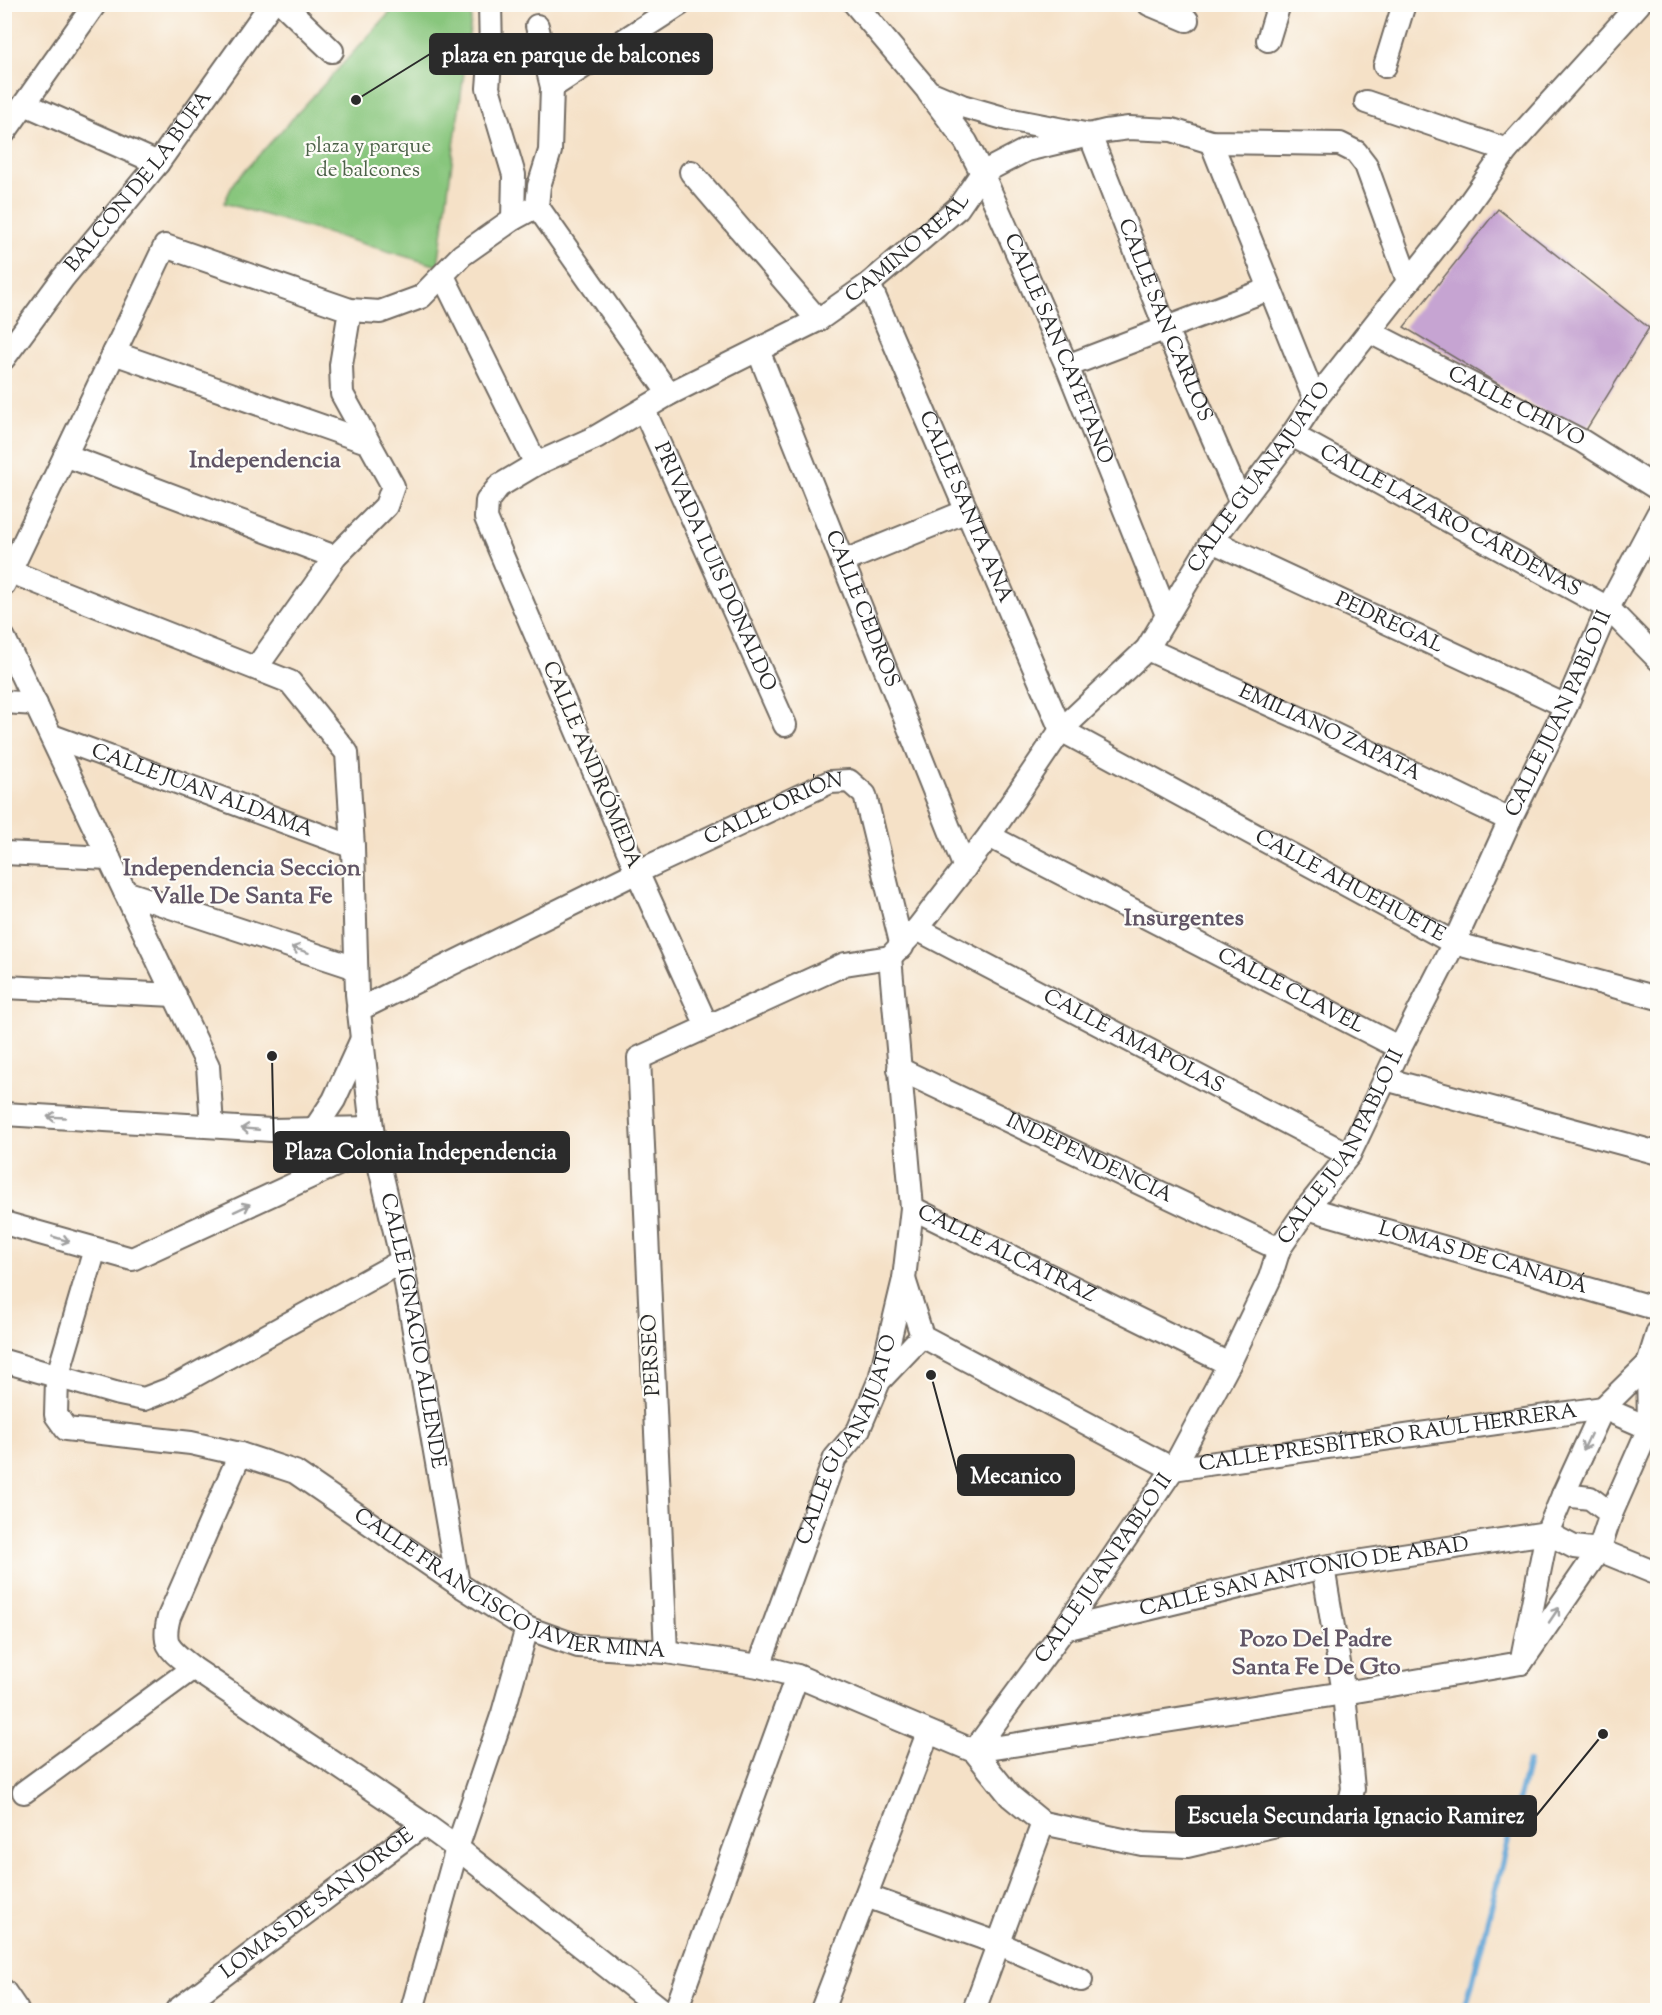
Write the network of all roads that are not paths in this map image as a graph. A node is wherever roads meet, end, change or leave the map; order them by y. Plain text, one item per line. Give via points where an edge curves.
1 (95, 4) edge
2 (272, 4) edge
3 (283, 4) edge
4 (490, 4) edge
5 (680, 4) edge
6 (855, 4) edge
7 (1279, 4) edge
8 (1404, 4) edge
9 (1638, 4) edge
10 (1149, 5) edge
11 (1187, 20) dead end
12 (537, 26) dead end
13 (1268, 40) dead end
14 (332, 51) dead end
15 (1385, 66) dead end
16 (552, 87) junction
17 (928, 92) junction
18 (1366, 102) dead end
19 (25, 104) junction
20 (4, 133) edge
21 (1090, 135) junction
22 (1211, 142) junction
23 (1507, 150) junction
24 (158, 163) junction
25 (691, 172) dead end
26 (982, 173) junction
27 (537, 206) junction
28 (513, 219) junction
29 (443, 276) junction
30 (1408, 281) junction
31 (869, 284) junction
32 (1269, 289) junction
33 (350, 310) junction
34 (818, 320) junction
35 (1166, 329) junction
36 (1370, 332) junction
37 (758, 350) junction
38 (114, 353) junction
39 (4, 358) edge
40 (1067, 366) junction
41 (669, 394) junction
42 (1315, 400) junction
43 (644, 410) junction
44 (1292, 435) junction
45 (367, 442) junction
46 (65, 454) junction
47 (536, 464) junction
48 (1658, 489) edge
49 (487, 501) joint
50 (1241, 503) junction
51 (967, 511) junction
52 (1658, 514) edge
53 (1212, 541) junction
54 (335, 557) junction
55 (842, 562) junction
56 (8, 578) edge
57 (1608, 608) junction
58 (1167, 615) junction
59 (4, 638) edge
60 (1147, 650) junction
61 (1658, 659) edge
62 (256, 668) junction
63 (4, 702) edge
64 (36, 704) junction
65 (1566, 706) junction
66 (785, 725) dead end
67 (1061, 730) junction
68 (52, 736) junction
69 (1510, 820) junction
70 (989, 836) junction
71 (353, 847) junction
72 (4, 853) edge
73 (109, 858) junction
74 (965, 868) junction
75 (637, 872) junction
76 (125, 892) junction
77 (917, 929) junction
78 (1454, 943) junction
79 (896, 952) junction
80 (356, 968) junction
81 (4, 987) edge
82 (174, 994) junction
83 (1658, 998) edge
84 (358, 1010) junction
85 (707, 1026) junction
86 (362, 1040) junction
87 (1400, 1048) junction
88 (898, 1069) junction
89 (1385, 1079) junction
90 (4, 1114) edge
91 (212, 1126) junction
92 (314, 1130) junction
93 (373, 1138) junction
94 (1658, 1153) edge
95 (1349, 1155) junction
96 (327, 1169) junction
97 (912, 1208) junction
98 (1307, 1208) junction
99 (4, 1223) edge
100 (95, 1249) junction
101 (1279, 1249) junction
102 (402, 1261) junction
103 (904, 1279) junction
104 (1658, 1309) edge
105 (1658, 1332) edge
106 (922, 1336) junction
107 (4, 1361) edge
108 (1229, 1364) junction
109 (1648, 1364) junction
110 (57, 1378) junction
111 (880, 1379) junction
112 (1603, 1408) junction
113 (1653, 1430) edge
114 (240, 1454) junction
115 (1173, 1468) junction
116 (1563, 1495) junction
117 (1611, 1514) junction
118 (1547, 1533) junction
119 (1599, 1550) junction
120 (1323, 1567) junction
121 (1658, 1574) edge
122 (458, 1584) junction
123 (527, 1628) junction
124 (1064, 1629) junction
125 (666, 1652) junction
126 (1521, 1663) junction
127 (759, 1666) junction
128 (193, 1668) junction
129 (797, 1677) junction
130 (1344, 1693) junction
131 (928, 1733) junction
132 (974, 1751) junction
133 (24, 1792) dead end
134 (1043, 1823) junction
135 (424, 1824) junction
136 (457, 1848) junction
137 (867, 1896) junction
138 (1000, 1944) junction
139 (1081, 1980) dead end
140 (4, 1991) edge
141 (17, 2010) edge
142 (177, 2010) edge
143 (412, 2010) edge
144 (662, 2010) edge
145 (676, 2010) edge
146 (822, 2010) edge
147 (974, 2010) edge

1 - 19 street
2 - 24 street, BALCÓN DE LA BUFA
3 - 14 street
4 - 28 street via 488,88 514,175
5 - 16 street
6 - 17 street, CALLE SAN CAYETANO
7 - 13 street
8 - 15 street
9 - 23 street, CALLE GUANAJUATO
10 - 11 street
12 - 16 street
16 - 27 street via 550,151
17 - 21 street, CALLE SAN CAYETANO via 1007,119
17 - 26 street, CALLE SAN CAYETANO via 966,142
18 - 23 street
19 - 20 street
19 - 24 street
21 - 22 street, CAMINO REAL via 1129,128 1172,130
21 - 26 street, CAMINO REAL via 1026,150
21 - 35 street, CALLE SAN CARLOS
22 - 30 street, CAMINO REAL via 1341,144 1356,152 1366,165
22 - 32 street
23 - 30 street, CALLE GUANAJUATO
24 - 39 street, BALCÓN DE LA BUFA via 63,278
25 - 34 street
26 - 31 street, CAMINO REAL via 958,208
26 - 40 street, CALLE SAN CAYETANO
27 - 28 street
27 - 41 street
28 - 29 street via 462,255
29 - 33 street via 421,297 380,312
29 - 47 street
30 - 36 street, CALLE GUANAJUATO
31 - 34 street, CAMINO REAL
31 - 51 street, CALLE SANTA ANA
32 - 35 street
32 - 42 street
33 - 38 street via 165,246
33 - 45 street via 341,365 342,394
34 - 37 street, CAMINO REAL
35 - 40 street
35 - 50 street, CALLE SAN CARLOS
36 - 42 street, CALLE GUANAJUATO
36 - 48 street, CALLE CHIVO via 1582,441
37 - 41 street, CAMINO REAL
37 - 55 street, CALLE CEDROS
38 - 45 street
38 - 46 street
40 - 58 street, CALLE SAN CAYETANO
41 - 43 street, CAMINO REAL
42 - 44 street, CALLE GUANAJUATO
43 - 47 street, CAMINO REAL
43 - 66 street, PRIVADA LUIS DONALDO
44 - 50 street, CALLE GUANAJUATO
44 - 57 street, CALLE LÁZARO CÁRDENAS
45 - 54 street via 393,486 386,506
46 - 54 street
46 - 56 street
47 - 49 street, CAMINO REAL via 499,486
49 - 75 street, CALLE ANDRÓMEDA via 486,518
50 - 53 street, CALLE GUANAJUATO
51 - 55 street
51 - 67 street, CALLE SANTA ANA
52 - 57 street, CALLE JUAN PABLO II
53 - 58 street, CALLE GUANAJUATO
53 - 65 street, PEDREGAL
54 - 62 street
55 - 74 street, CALLE CEDROS
56 - 62 street
57 - 61 street, CALLE LÁZARO CÁRDENAS
57 - 65 street, CALLE JUAN PABLO II
58 - 60 street, CALLE GUANAJUATO
59 - 64 street
60 - 67 street, CALLE GUANAJUATO
60 - 69 street, EMILIANO ZAPATA via 1306,721
62 - 71 street, CALLE IGNACIO ALLENDE via 290,682 347,753
63 - 64 street
64 - 68 street
65 - 69 street, CALLE JUAN PABLO II
67 - 70 street, CALLE GUANAJUATO
67 - 78 street, CALLE AHUEHUETE
68 - 71 street, CALLE JUAN ALDAMA
68 - 73 street
69 - 78 street, CALLE JUAN PABLO II
70 - 74 street, CALLE GUANAJUATO
70 - 87 street, CALLE CLAVEL
71 - 80 street, CALLE IGNACIO ALLENDE
72 - 73 street
73 - 76 street
74 - 77 street, CALLE GUANAJUATO
75 - 79 street, CALLE ORIÓN via 830,782 849,782 865,795
75 - 84 street, CALLE ORIÓN
75 - 85 street, CALLE ANDRÓMEDA
80 -> 76 street
76 - 82 street
77 - 79 street, CALLE GUANAJUATO
77 - 95 street, CALLE AMAPOLAS
78 - 83 street, CALLE AHUEHUETE
78 - 87 street, CALLE JUAN PABLO II
79 - 85 street via 844,964
79 - 88 street, CALLE ALCATRAZ
80 - 84 street, CALLE IGNACIO ALLENDE
81 - 82 street
82 - 91 street via 208,1066
84 - 86 street, CALLE IGNACIO ALLENDE
85 - 125 street, PERSEO via 639,1058
86 - 92 street via 334,1100
86 - 93 street, CALLE IGNACIO ALLENDE
87 - 89 street, CALLE JUAN PABLO II
88 - 97 street, CALLE ALCATRAZ
88 - 101 street, INDEPENDENCIA
89 - 94 street
89 - 95 street, CALLE JUAN PABLO II
91 -> 90 street
92 -> 91 street
92 - 93 street
92 - 96 street
93 - 96 street
93 - 102 street, CALLE IGNACIO ALLENDE
95 - 98 street, CALLE JUAN PABLO II
100 -> 96 street via 132,1259
97 - 103 street, CALLE GUANAJUATO
97 - 108 street, CALLE ALCATRAZ
98 - 101 street, CALLE JUAN PABLO II
98 - 104 street, LOMAS DE CANADÁ
99 -> 100 street
100 - 110 street
101 - 108 street, CALLE JUAN PABLO II via 1270,1278
102 - 110 street via 170,1389 144,1399
102 - 122 street, CALLE IGNACIO ALLENDE
103 - 106 street
103 - 111 street, CALLE GUANAJUATO
105 - 109 street
106 - 111 street
106 - 115 street
107 - 110 street
108 - 115 street, CALLE JUAN PABLO II
109 - 112 street
109 - 113 street
110 - 114 street, CALLE FRANCISCO JAVIER MINA via 56,1415 66,1429 191,1443
111 - 127 street, CALLE GUANAJUATO via 858,1431 835,1458
112 - 113 street
112 - 115 street, CALLE PRESBÍTERO RAÚL HERRERA
112 -> 116 street
113 - 117 street
114 - 122 street, CALLE FRANCISCO JAVIER MINA via 295,1472
114 - 128 street via 168,1617 164,1635 171,1650
115 - 124 street, CALLE JUAN PABLO II
116 - 117 street via 1590,1498
116 - 118 street
117 - 119 street
118 - 119 street via 1574,1547
118 - 120 street, CALLE SAN ANTONIO DE ABAD
118 - 126 street
119 - 121 street
126 -> 119 street
120 - 124 street, CALLE SAN ANTONIO DE ABAD
120 - 130 street
122 - 123 street, CALLE FRANCISCO JAVIER MINA
123 - 125 street, CALLE FRANCISCO JAVIER MINA via 578,1646
123 - 136 street
124 - 132 street, CALLE JUAN PABLO II
125 - 127 street, CALLE FRANCISCO JAVIER MINA
126 - 130 street
127 - 129 street, CALLE FRANCISCO JAVIER MINA
128 - 133 street
128 - 135 street
129 - 131 street, CALLE FRANCISCO JAVIER MINA
129 - 145 street
130 - 132 street
130 - 134 street via 1353,1790 1350,1801 1340,1810 1186,1846 1142,1844
131 - 132 street, CALLE FRANCISCO JAVIER MINA
131 - 137 street
132 - 134 street via 1010,1796
134 - 138 street
135 - 136 street, LOMAS DE SAN JORGE
135 - 142 street, LOMAS DE SAN JORGE
136 - 143 street
136 - 144 street, LOMAS DE SAN JORGE
137 - 138 street
137 - 146 street
138 - 139 street
138 - 147 street
140 - 141 street

